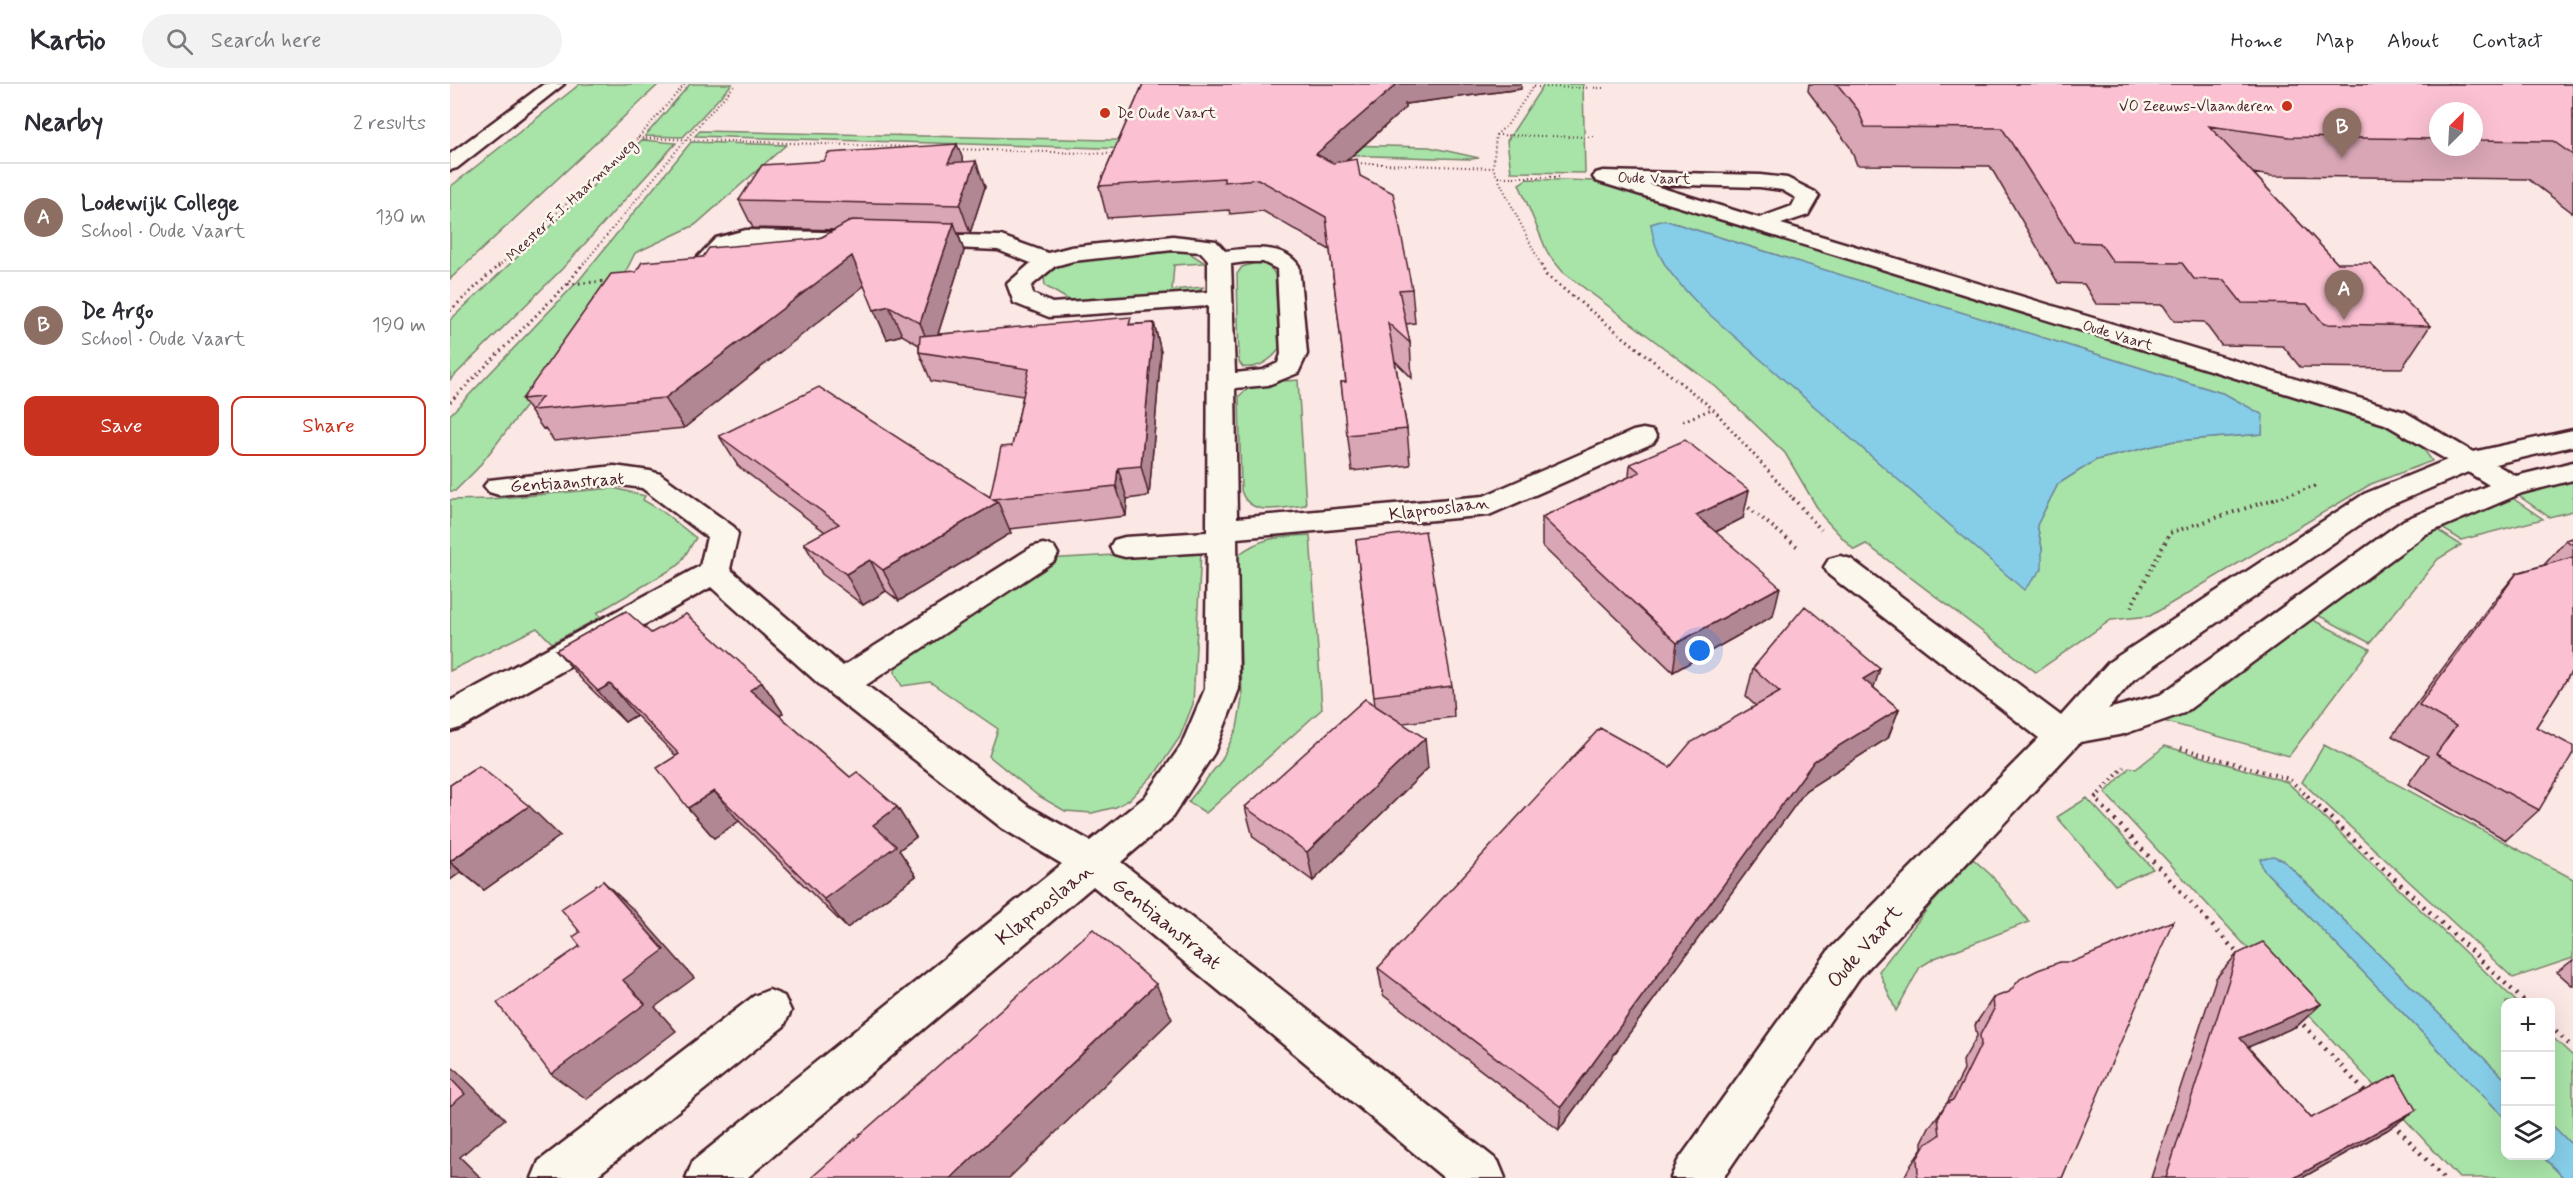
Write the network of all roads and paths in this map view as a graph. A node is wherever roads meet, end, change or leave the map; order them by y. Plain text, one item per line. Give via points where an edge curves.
1 (555, 84) edge
2 (685, 84) edge
3 (736, 84) edge
4 (1535, 85) edge
5 (1604, 88) dead end
6 (1496, 135) junction
7 (638, 138) junction
8 (1600, 138) dead end
9 (686, 139) junction
10 (912, 147) edge
11 (947, 148) edge
12 (1125, 155) edge
13 (1351, 163) edge
14 (450, 164) edge
15 (1494, 168) junction
16 (1498, 177) junction
17 (1603, 177) junction
18 (1760, 225) junction
19 (858, 240) junction
20 (802, 260) edge
21 (1219, 260) junction
22 (1047, 261) junction
23 (745, 265) edge
24 (614, 280) edge
25 (567, 284) junction
26 (1220, 298) junction
27 (450, 311) edge
28 (1222, 382) junction
29 (450, 402) edge
30 (1713, 409) dead end
31 (1643, 437) dead end
32 (2573, 438) edge
33 (2470, 461) junction
34 (2573, 471) edge
35 (499, 486) dead end
36 (2512, 486) junction
37 (1222, 535) junction
38 (1125, 547) dead end
39 (1043, 554) dead end
40 (1840, 567) dead end
41 (714, 572) junction
42 (842, 684) junction
43 (450, 717) edge
44 (2066, 734) junction
45 (2174, 746) dead end
46 (2127, 765) dead end
47 (1094, 863) junction
48 (2241, 957) edge
49 (2521, 998) edge
50 (2290, 1010) edge
51 (769, 1011) dead end
52 (2555, 1031) edge
53 (2573, 1048) edge
54 (2371, 1099) edge
55 (2387, 1116) edge
56 (556, 1178) edge
57 (710, 1178) edge
58 (1481, 1178) edge
59 (1695, 1178) edge
60 (2443, 1178) edge

1 - 14 street
2 - 7 path, Meester F.J. Haarmanweg
3 - 9 path
4 - 5 path
4 - 6 path
6 - 8 path
6 - 15 path
7 - 9 path
7 - 27 path, Meester F.J. Haarmanweg
9 - 10 path
9 - 25 path
11 - 12 path
13 - 15 path
15 - 16 path
16 - 17 path
16 - 30 path via 1546,274
17 - 18 street, Oude Vaart
17 - 18 street, Oude Vaart via 1760,181 1787,184 1808,196 1800,210
18 - 33 street, Oude Vaart via 2395,418
19 - 20 street via 826,258
19 - 22 street via 1001,243
19 - 23 street via 746,237 724,243 704,262 711,268
21 - 22 street via 1208,246 1173,243 1071,254
21 - 26 street, Klaprooslaan
21 - 28 street via 1252,255 1275,257 1288,266 1294,354 1289,369 1268,377
22 - 26 street via 1019,284 1022,298 1049,310
24 - 25 path
25 - 29 path
26 - 28 street, Klaprooslaan
28 - 37 street, Klaprooslaan
31 - 37 street, Klaprooslaan via 1489,505
32 - 33 street, Oude Vaart
33 - 36 street, Oude Vaart
33 - 44 street, Oude Vaart via 2374,501 2121,670
34 - 36 street
35 - 41 street, Gentiaanstraat via 614,475 650,480 723,534
36 - 44 street via 2415,526 2172,704
37 - 38 street, Klaprooslaan
37 - 47 street, Klaprooslaan via 1222,689 1196,753 1158,808
39 - 42 street
40 - 44 street
41 - 42 street, Gentiaanstraat
41 - 43 street
42 - 47 street, Gentiaanstraat via 1015,817
44 - 59 street, Oude Vaart via 1844,964
45 - 49 path via 2289,779
46 - 48 path via 2095,798
47 - 57 street, Klaprooslaan
47 - 58 street, Gentiaanstraat
50 - 54 path
51 - 56 street
52 - 53 path
55 - 60 path

